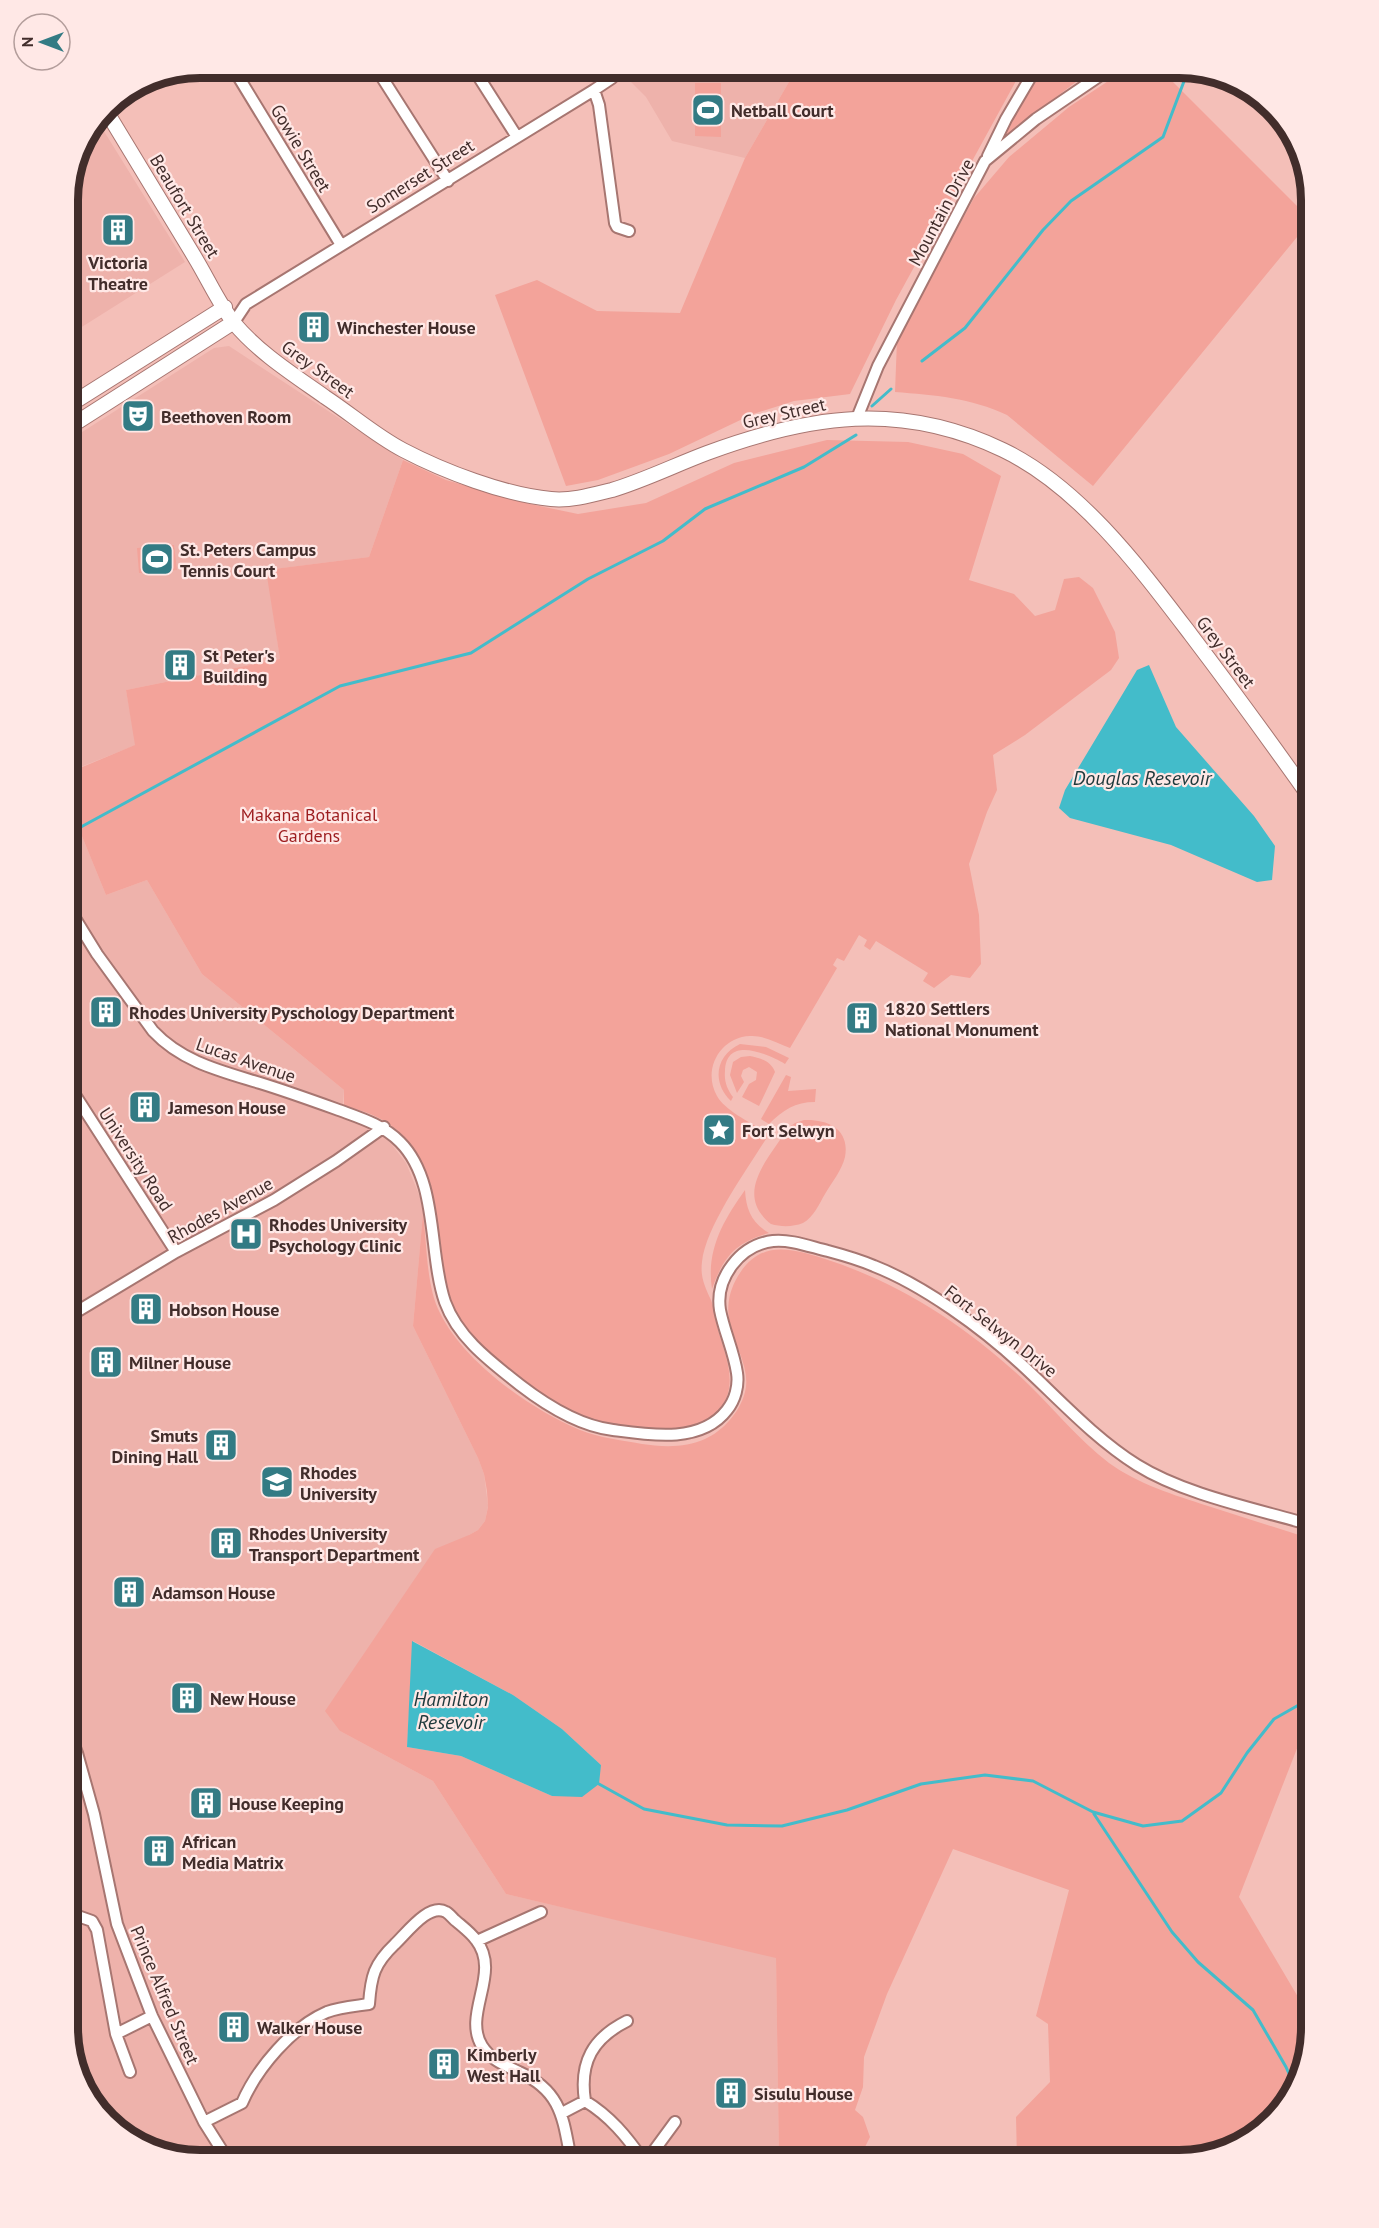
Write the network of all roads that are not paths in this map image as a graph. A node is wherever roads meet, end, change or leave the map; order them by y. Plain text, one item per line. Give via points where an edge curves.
1 (238, 78) edge
2 (382, 78) edge
3 (479, 78) edge
4 (612, 78) edge
5 (1030, 78) edge
6 (1096, 78) edge
7 (594, 90) junction
8 (110, 118) edge
9 (517, 137) junction
10 (985, 161) junction
11 (448, 181) junction
12 (629, 231) dead end
13 (341, 245) junction
14 (246, 304) junction
15 (225, 307) junction
16 (234, 322) junction
17 (148, 355) junction
18 (157, 371) junction
19 (78, 400) edge
20 (857, 418) junction
21 (78, 422) edge
22 (1301, 785) edge
23 (78, 923) edge
24 (78, 1100) edge
25 (384, 1127) junction
26 (430, 1212) joint
27 (176, 1252) junction
28 (78, 1311) edge
29 (1301, 1522) edge
30 (78, 1757) edge
31 (541, 1912) dead end
32 (78, 1916) edge
33 (477, 1941) junction
34 (152, 2016) junction
35 (627, 2021) dead end
36 (116, 2034) junction
37 (130, 2072) dead end
38 (585, 2101) junction
39 (562, 2113) junction
40 (204, 2122) junction
41 (675, 2122) dead end
42 (222, 2150) edge
43 (570, 2150) edge
44 (635, 2150) edge
45 (655, 2150) edge

1 - 13 street, Gowie Street
2 - 11 street
3 - 9 street
4 - 7 street, Somerset Street
5 - 10 street
6 - 10 street, Mountain Drive via 1036,119
7 - 9 street, Somerset Street
7 - 12 street via 615,223
8 - 15 main road, Beaufort Street
9 - 11 street, Somerset Street
10 - 20 street, Mountain Drive via 878,366
11 - 13 street, Somerset Street
13 - 14 street, Somerset Street
14 - 15 street, Somerset Street
14 - 16 street, Somerset Street
15 - 16 main road, Beaufort Street
15 - 17 main road, Somerset Street
16 - 18 main road, Somerset Street
16 - 20 main road, Grey Street via 276,363 401,449 477,482 553,499 578,498 614,489 765,433
17 - 18 main road
17 - 19 main road, Somerset Street
18 - 21 main road, Somerset Street
20 - 22 main road, Grey Street via 902,420 965,435 1005,451 1043,474 1089,513 1155,588
23 - 25 street, Lucas Avenue via 153,1031 182,1055
24 - 27 street, University Road
25 - 26 street, Lucas Avenue via 413,1159
25 - 27 street, Rhodes Avenue via 274,1200
26 - 29 street, Fort Selwyn Drive via 438,1274 445,1302 457,1326 496,1367 559,1411 585,1423 653,1435 685,1433 707,1427 723,1416 737,1389 738,1375 720,1307 724,1278 739,1257 763,1243 778,1240 875,1266 921,1291 1017,1360 1114,1450 1149,1472 1203,1493
27 - 28 street, Rhodes Avenue
30 - 34 street, Prince Alfred Street via 117,1924
31 - 33 street
32 - 36 street via 92,1921 97,1930
33 - 39 street via 486,1974 477,2019 481,2044 499,2062 543,2086
33 - 40 street via 446,1911 431,1911 378,1963 371,1979 369,2004 330,2011 304,2023 268,2063 242,2103
34 - 36 street
34 - 40 street, Prince Alfred Street
35 - 38 street via 607,2032 588,2057 583,2079
36 - 37 street
38 - 39 street
38 - 44 street via 615,2124
39 - 43 street
40 - 42 street, Prince Alfred Street
41 - 45 street

